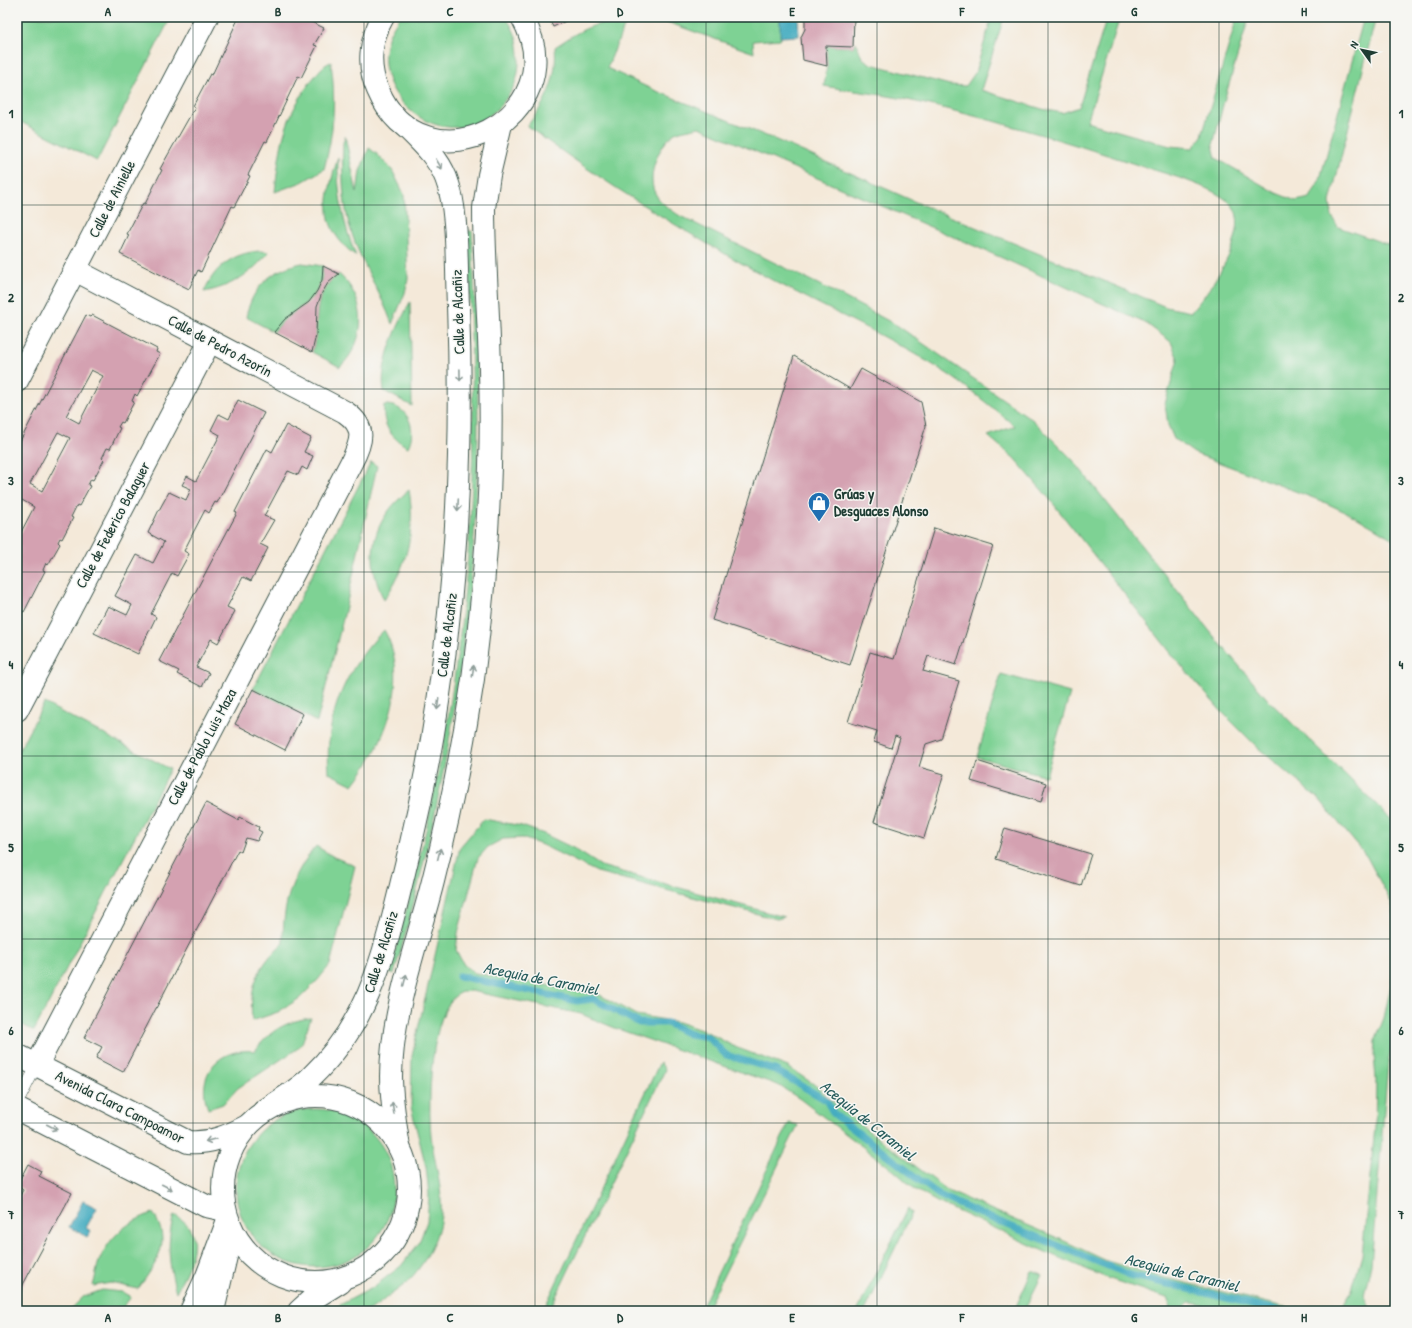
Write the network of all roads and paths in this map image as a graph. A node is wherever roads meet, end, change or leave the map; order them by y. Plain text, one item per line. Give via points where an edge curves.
1 (206, 17) edge
2 (522, 17) edge
3 (381, 18) edge
4 (501, 124) junction
5 (404, 125) junction
6 (75, 270) junction
7 (210, 341) junction
8 (17, 382) edge
9 (360, 427) joint
10 (17, 710) edge
11 (17, 1055) edge
12 (37, 1065) junction
13 (17, 1104) edge
14 (17, 1109) edge
15 (264, 1112) junction
16 (247, 1126) junction
17 (399, 1147) junction
18 (228, 1221) junction
19 (348, 1277) junction
20 (191, 1311) edge
21 (213, 1311) edge
22 (299, 1311) edge

1 - 6 main road, Calle de Ainielle
2 - 4 main road via 533,45 532,77 518,107
3 - 5 main road, Calle de Alcañiz via 371,51 371,68 382,100
4 - 5 main road via 475,137 445,140 417,132
17 -> 4 main road, Calle de Alcañiz via 391,1076 395,1026 455,781 472,680 484,577 491,422 484,208
5 -> 15 main road, Calle de Alcañiz via 440,166 449,185 453,207 460,372 460,473 454,574 435,726 415,826 369,994 328,1060 310,1079
6 - 7 main road, Calle de Pedro Azorín
6 - 8 main road, Calle de Ainielle
7 - 9 main road, Calle de Pedro Azorín via 345,412 354,418
7 - 10 main road, Calle de Federico Balaguer
9 - 12 main road, Calle de Pablo Luis Maza via 358,449
11 - 12 main road, Avenida Clara Campoamor
12 - 13 lane
16 -> 12 main road, Avenida Clara Campoamor via 210,1141 188,1142
14 -> 18 main road via 206,1206
15 - 16 main road
15 - 17 main road via 284,1101 306,1096 329,1096 351,1102 370,1113 382,1123
16 - 18 main road via 234,1144 226,1165 223,1188
17 - 19 main road via 408,1175 409,1190 406,1213 398,1234 385,1252 368,1267
18 - 19 main road via 245,1250 261,1265 281,1276 303,1282 326,1282
18 - 20 main road
18 - 21 main road
19 - 22 main road via 311,1300

